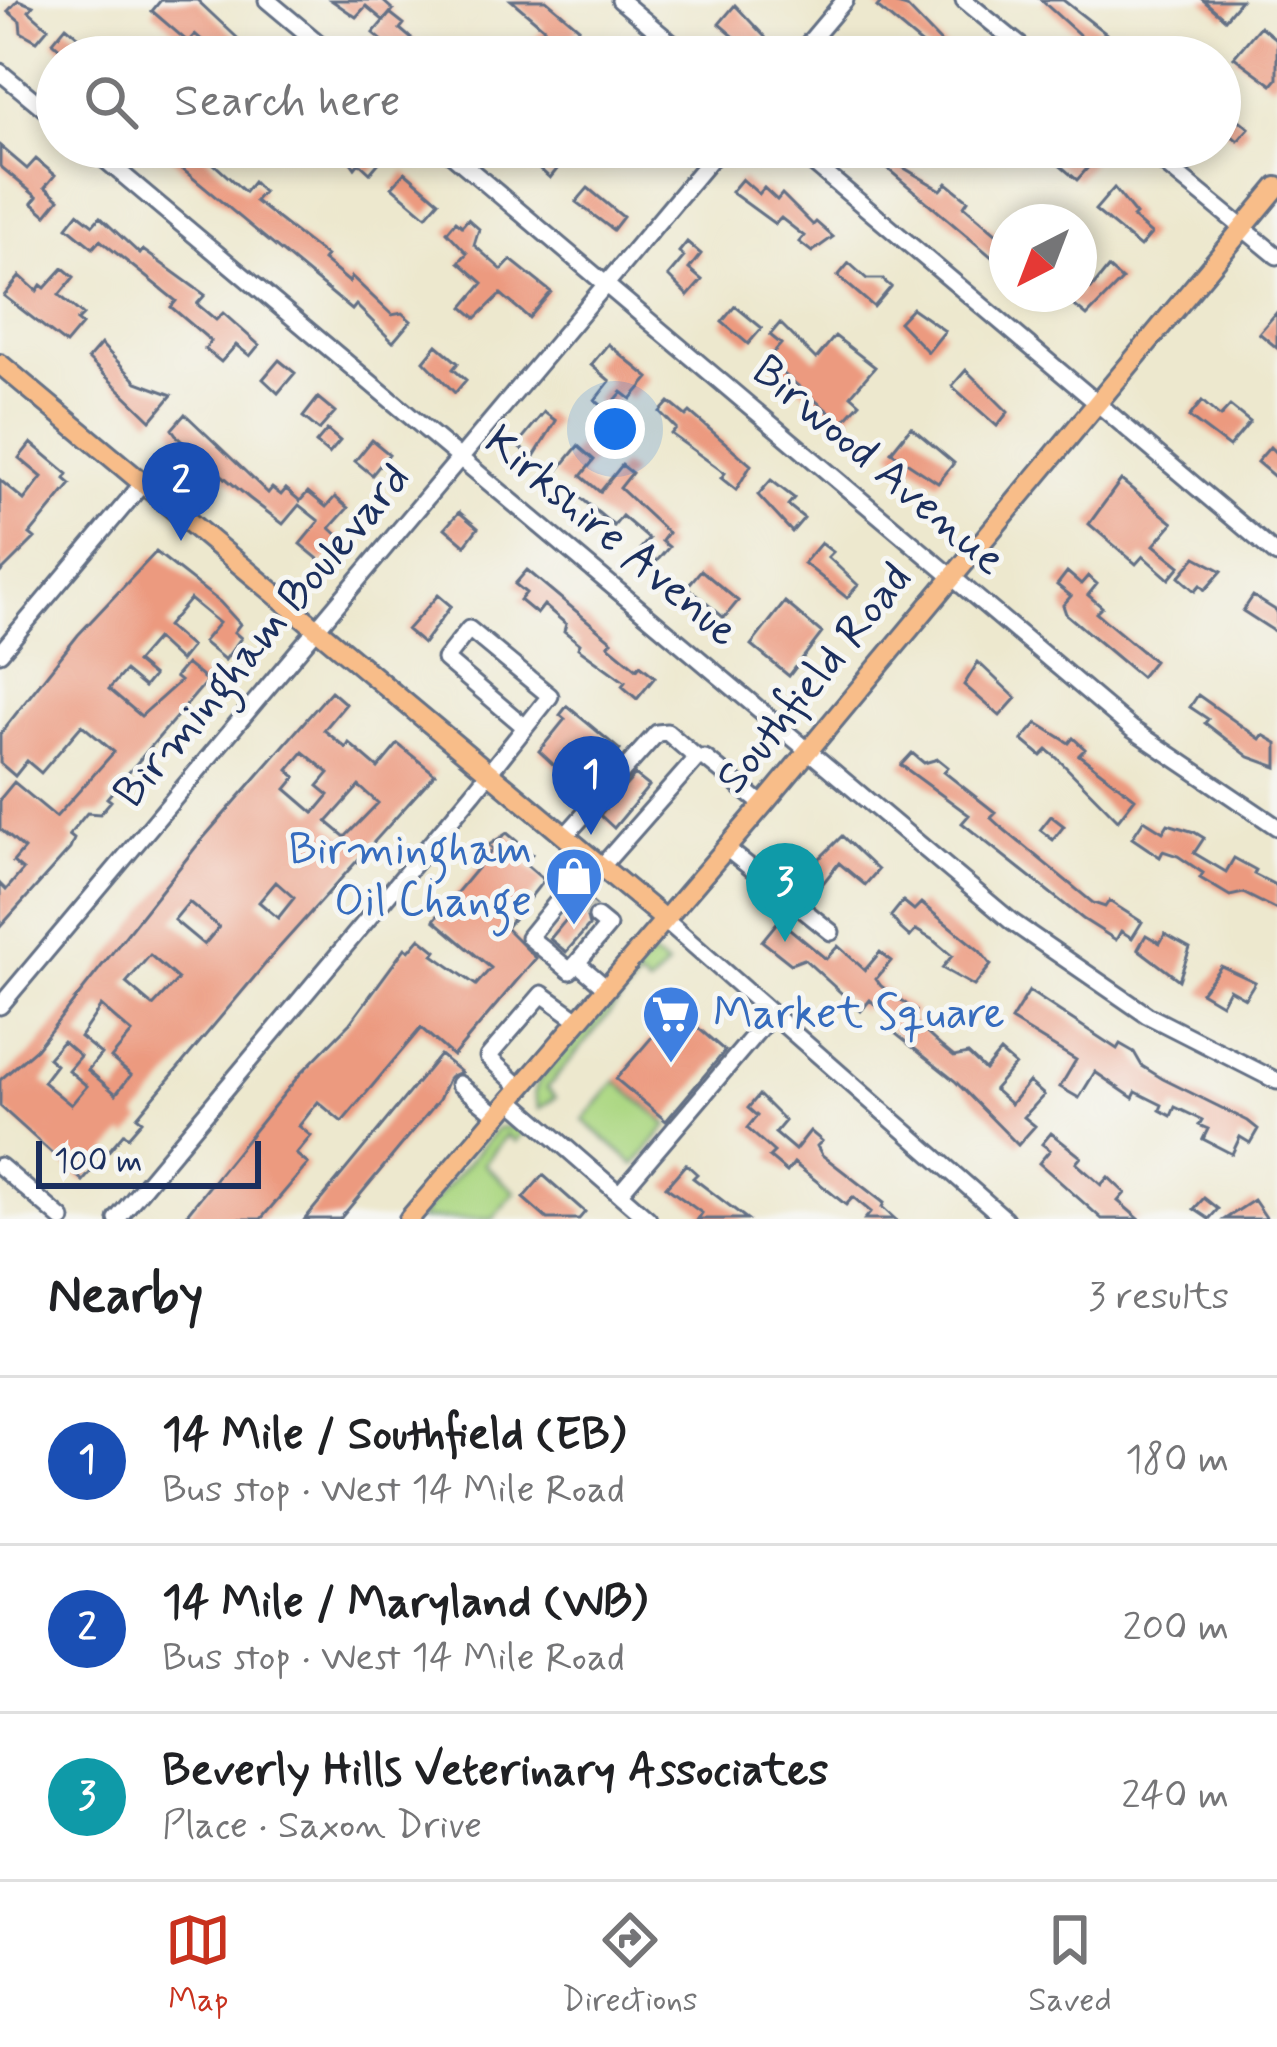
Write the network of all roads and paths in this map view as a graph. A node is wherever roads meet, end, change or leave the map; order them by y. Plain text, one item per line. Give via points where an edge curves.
1 (267, 0) edge
2 (620, 0) edge
3 (845, 0) edge
4 (964, 0) edge
5 (310, 36) edge
6 (663, 36) edge
7 (815, 36) edge
8 (1008, 36) edge
9 (0, 71) edge
10 (36, 101) edge
11 (115, 168) edge
12 (468, 168) edge
13 (703, 168) edge
14 (819, 168) edge
15 (1170, 168) edge
16 (1277, 187) edge
17 (1242, 226) junction
18 (1277, 256) edge
19 (606, 283) junction
20 (0, 364) edge
21 (1096, 401) junction
22 (460, 457) junction
23 (143, 483) junction
24 (1277, 555) edge
25 (950, 575) junction
26 (317, 628) junction
27 (0, 653) edge
28 (525, 727) junction
29 (808, 751) junction
30 (697, 758) junction
31 (490, 772) junction
32 (763, 805) junction
33 (1277, 827) edge
34 (566, 835) junction
35 (726, 848) junction
36 (598, 862) junction
37 (597, 916) dead end
38 (664, 919) junction
39 (831, 932) dead end
40 (577, 963) junction
41 (604, 986) junction
42 (0, 1006) edge
43 (773, 1013) junction
44 (577, 1019) junction
45 (1277, 1081) edge
46 (459, 1084) dead end
47 (515, 1093) junction
48 (496, 1115) junction
49 (0, 1166) edge
50 (619, 1195) junction
51 (62, 1219) edge
52 (117, 1219) edge
53 (410, 1219) edge
54 (648, 1219) edge
55 (1005, 1219) edge

1 - 5 street
2 - 6 street
3 - 7 street
4 - 8 street
9 - 10 street
11 - 22 street, Kirkshire Avenue
12 - 19 street, Birwood Avenue
13 - 19 street, Birmingham Boulevard
14 - 21 street
15 - 17 street
16 - 17 main road, Southfield Road
17 - 18 street
17 - 21 main road, Southfield Road
19 - 22 street, Birmingham Boulevard
19 - 25 street, Birwood Avenue
20 - 23 main road
21 - 24 street
21 - 25 main road, Southfield Road
22 - 26 street, Birmingham Boulevard
22 - 29 street, Kirkshire Avenue
23 - 26 main road
23 - 27 street
25 - 29 main road, Southfield Road
25 - 33 street, Birwood Avenue via 1166,755
26 - 31 main road
26 - 42 street, Birmingham Boulevard
28 - 28 street via 550,696 469,629 445,659
28 - 31 street
29 - 32 main road, Southfield Road
29 - 45 street, Kirkshire Avenue via 1057,955 1147,1015
30 - 32 street
30 - 34 street via 667,733 657,734
30 - 36 street
31 - 34 main road
31 - 52 street
32 - 35 main road, Southfield Road
34 - 36 main road
35 - 38 main road, Southfield Road
35 - 39 street
36 - 38 main road
36 - 40 street via 529,937 570,971
37 - 40 street via 608,926
38 - 41 main road, Southfield Road
38 - 43 street
40 - 41 street
41 - 44 main road, Southfield Road
43 - 50 street
43 - 55 street
44 - 47 main road, Southfield Road
44 - 47 street via 542,994 488,1057
46 - 48 street
47 - 48 main road, Southfield Road
47 - 50 street
48 - 53 main road, Southfield Road
49 - 51 street
50 - 54 street

